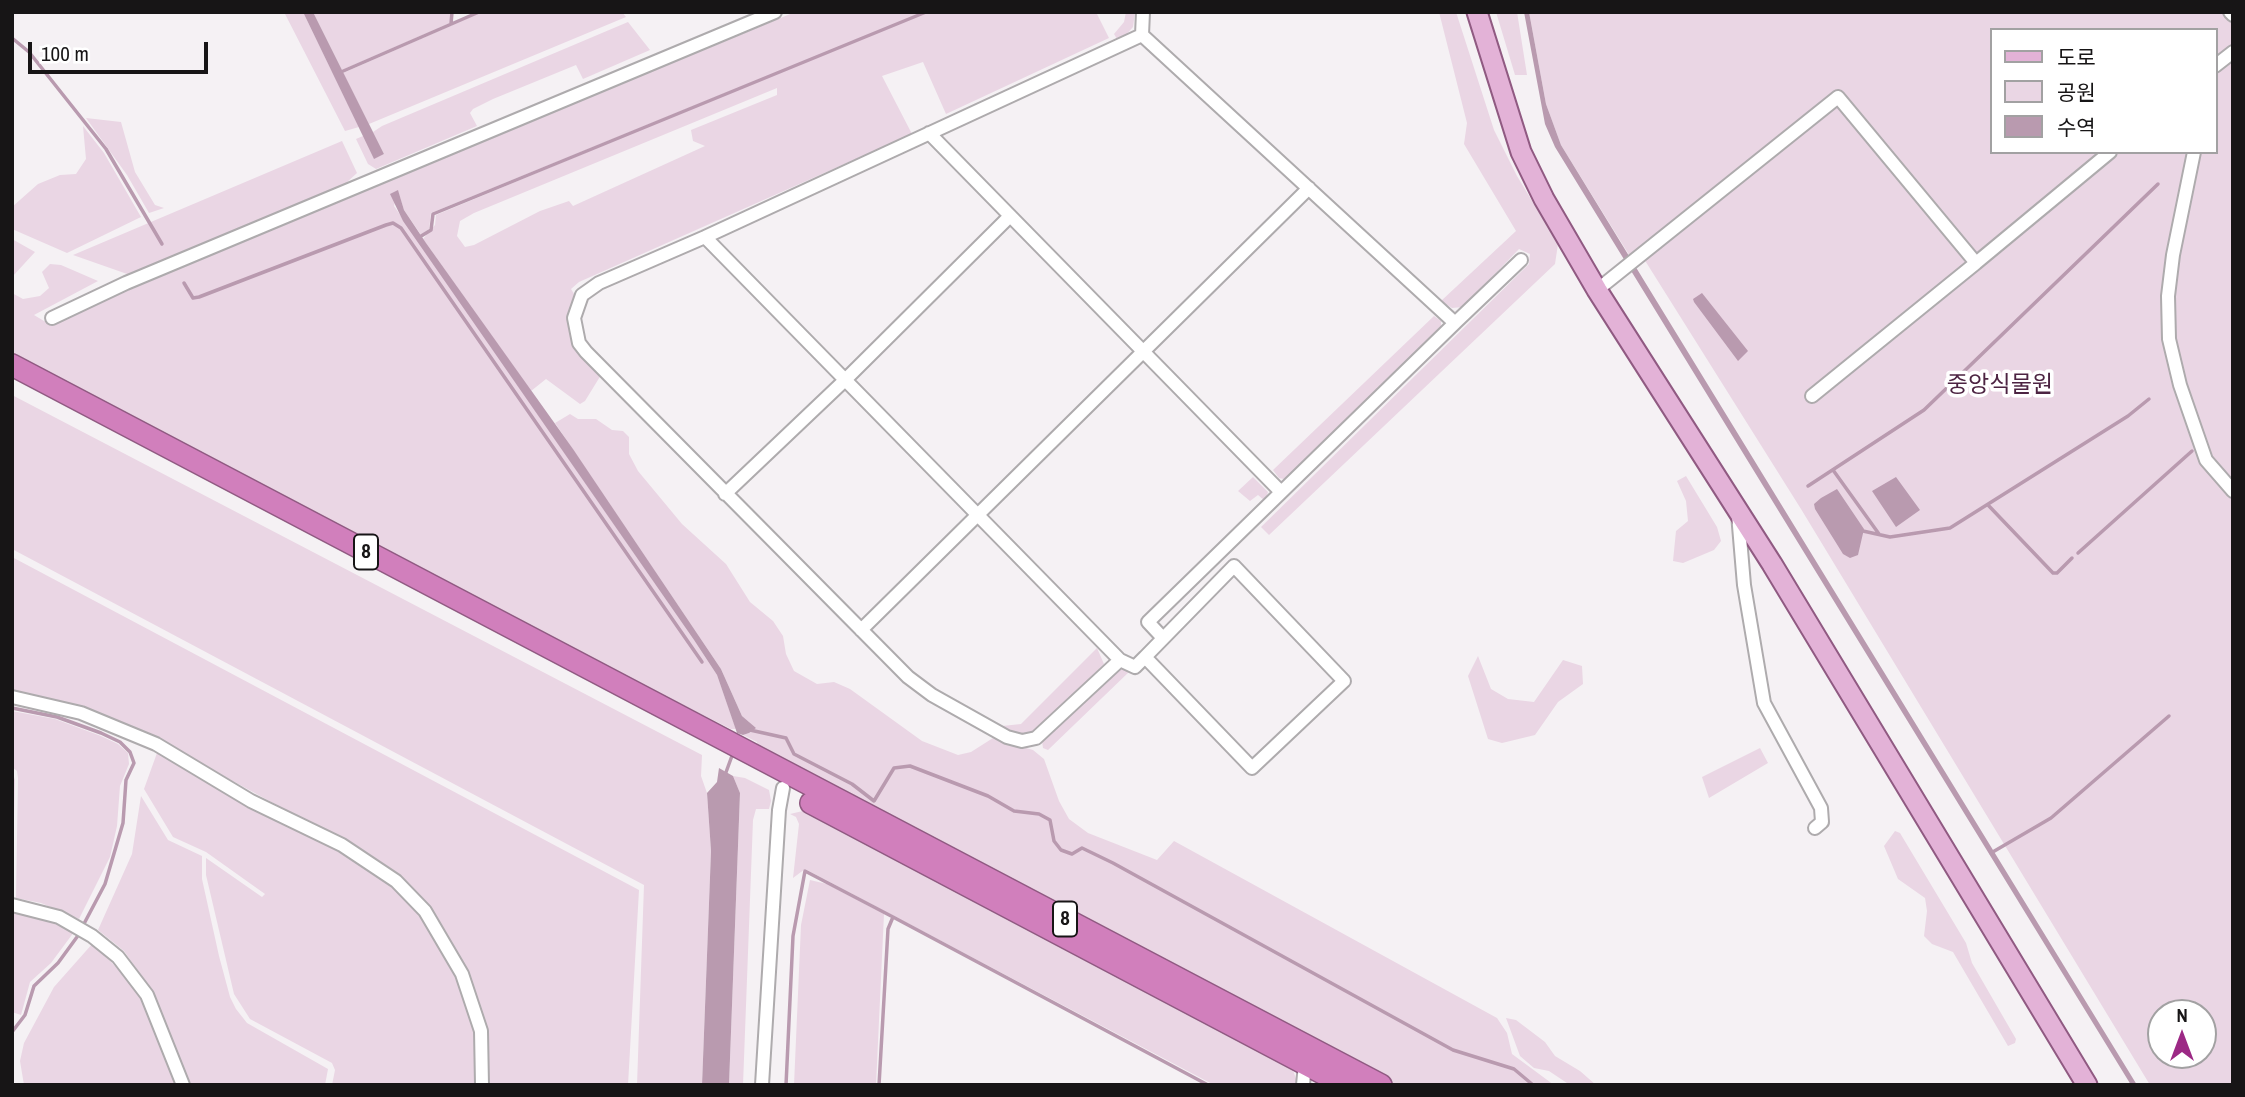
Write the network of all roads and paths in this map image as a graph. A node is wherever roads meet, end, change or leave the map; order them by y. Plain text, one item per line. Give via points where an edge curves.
1 (775, 12) edge
2 (1143, 12) edge
3 (1477, 12) edge
4 (1142, 35) junction
5 (2233, 52) edge
6 (2217, 64) edge
7 (929, 134) junction
8 (2108, 154) edge
9 (2194, 154) edge
10 (1309, 188) junction
11 (1009, 217) junction
12 (705, 237) junction
13 (1521, 260) dead end
14 (1976, 263) junction
15 (1597, 290) junction
16 (52, 318) dead end
17 (1455, 323) junction
18 (1145, 353) junction
19 (12, 365) edge
20 (12, 380) edge
21 (844, 381) junction
22 (1812, 396) dead end
23 (1280, 491) junction
24 (2233, 491) edge
25 (725, 495) junction
26 (1737, 510) junction
27 (979, 517) junction
28 (862, 630) junction
29 (1163, 637) junction
30 (1145, 657) junction
31 (1120, 660) junction
32 (12, 697) edge
33 (717, 745) junction
34 (745, 760) junction
35 (783, 788) junction
36 (1815, 828) dead end
37 (12, 905) edge
38 (1304, 1074) edge
39 (183, 1085) edge
40 (482, 1085) edge
41 (762, 1085) edge
42 (1345, 1085) edge
43 (1381, 1085) edge
44 (2087, 1085) edge

1 - 16 street via 138,277
2 - 4 street
3 - 15 main road via 1521,152
4 - 7 street
4 - 10 street
5 - 6 street
7 - 11 street
7 - 12 street
8 - 14 street
9 - 24 street via 2173,255 2169,339 2206,460
10 - 17 street
10 - 18 street
11 - 18 street
11 - 21 street
12 - 21 street
12 - 25 street via 599,283 582,295 574,318 579,343 586,352
13 - 17 street
14 - 15 street via 1838,97
14 - 22 street
15 - 26 main road
17 - 23 street
18 - 23 street
18 - 27 street
19 - 33 highway, 8
20 - 33 highway, 8
21 - 25 street
21 - 27 street
23 - 29 street via 1148,622
25 - 28 street
26 - 36 street via 1764,703 1821,808 1822,822
26 - 44 main road
27 - 28 street
27 - 31 street
28 - 31 street via 932,695 1007,737 1023,741 1036,738
29 - 30 street
29 - 30 street via 1234,566 1344,681 1252,768
30 - 31 street via 1135,667
32 - 40 street via 81,713 156,744 251,801 342,845 396,881 435,924 462,974 481,1031
33 - 34 highway, 8
34 - 35 highway, 8
34 - 43 highway, 8
35 - 38 highway, 8
35 - 41 street
37 - 39 street via 46,912 80,929 118,957 147,995
38 - 42 highway, 8

